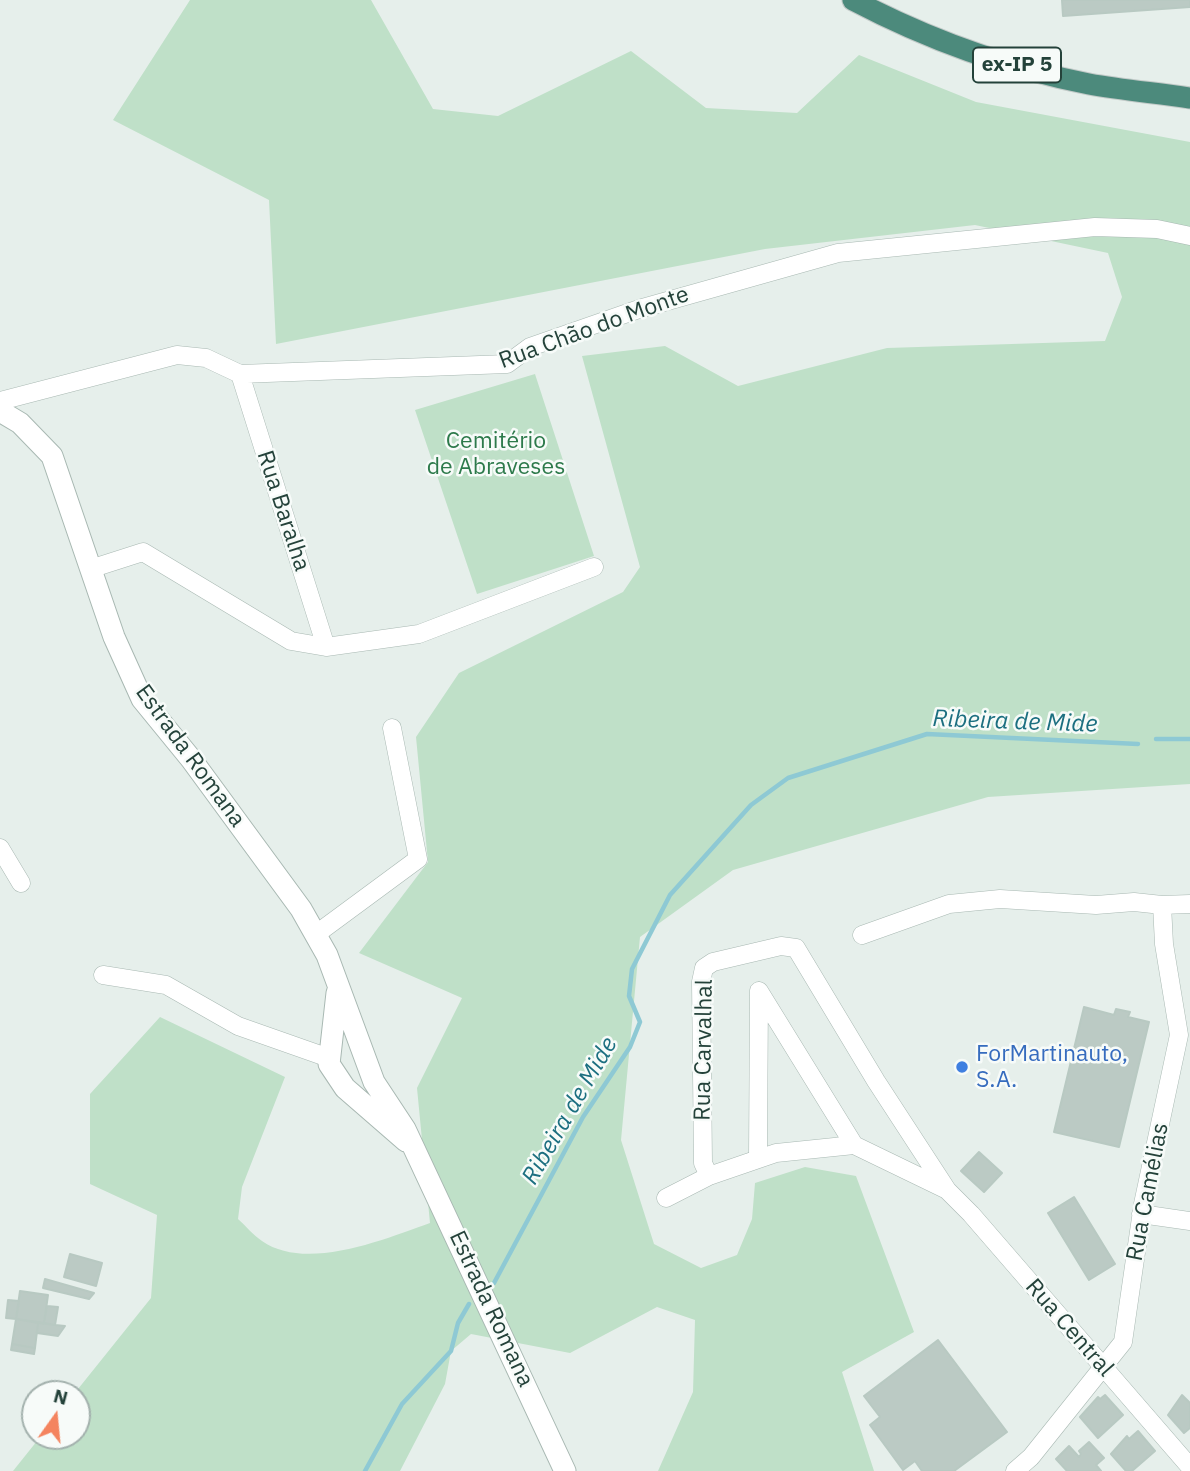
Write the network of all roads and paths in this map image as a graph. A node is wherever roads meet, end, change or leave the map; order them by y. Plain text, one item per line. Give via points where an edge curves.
1 (853, 0) edge
2 (1190, 98) edge
3 (1190, 236) edge
4 (240, 374) junction
5 (0, 401) edge
6 (0, 411) edge
7 (594, 567) dead end
8 (90, 569) junction
9 (326, 647) junction
10 (392, 728) dead end
11 (0, 848) edge
12 (21, 883) dead end
13 (1190, 904) edge
14 (1162, 905) junction
15 (316, 934) junction
16 (862, 934) dead end
17 (103, 975) dead end
18 (338, 988) junction
19 (1184, 1051) edge
20 (329, 1058) junction
21 (854, 1145) junction
22 (415, 1148) junction
23 (758, 1160) junction
24 (709, 1176) junction
25 (947, 1190) junction
26 (666, 1198) dead end
27 (1141, 1214) junction
28 (1190, 1221) edge
29 (1101, 1366) junction
30 (1190, 1467) edge
31 (565, 1471) edge
32 (1015, 1471) edge

1 - 2 highway, ex-IP 5 via 894,22 994,59 1089,84
3 - 4 street, Rua Chão do Monte via 1157,229 1094,228 838,253 639,309 530,348 507,364
4 - 5 street, Rua Chão do Monte via 206,358 177,355
4 - 9 street, Rua Baralha
6 - 8 street, Estrada Romana via 20,423 52,456
7 - 9 street via 419,634
8 - 9 street via 143,552 291,642
8 - 15 street, Estrada Romana via 142,699 269,864
10 - 15 street via 418,859
11 - 12 street
13 - 14 street
14 - 16 street via 1000,899 949,904
14 - 19 street, Rua Camélias via 1164,944
15 - 18 street, Estrada Romana
17 - 20 street via 166,985 239,1027
18 - 20 street, Estrada Romana
18 - 22 street, Estrada Romana via 374,1082
19 - 27 street, Rua Camélias
20 - 22 street, Estrada Romana via 345,1088
21 - 23 street via 776,1153
21 - 23 street via 759,991
21 - 25 street
22 - 31 street, Estrada Romana
23 - 24 street
24 - 25 street, Rua Carvalhal via 703,1163 704,968 781,946 796,948
24 - 26 street
25 - 29 street, Rua Central
27 - 28 street
27 - 29 street, Rua Camélias via 1123,1342
29 - 30 street, Rua Central
29 - 32 street, Rua Camélias via 1031,1457

